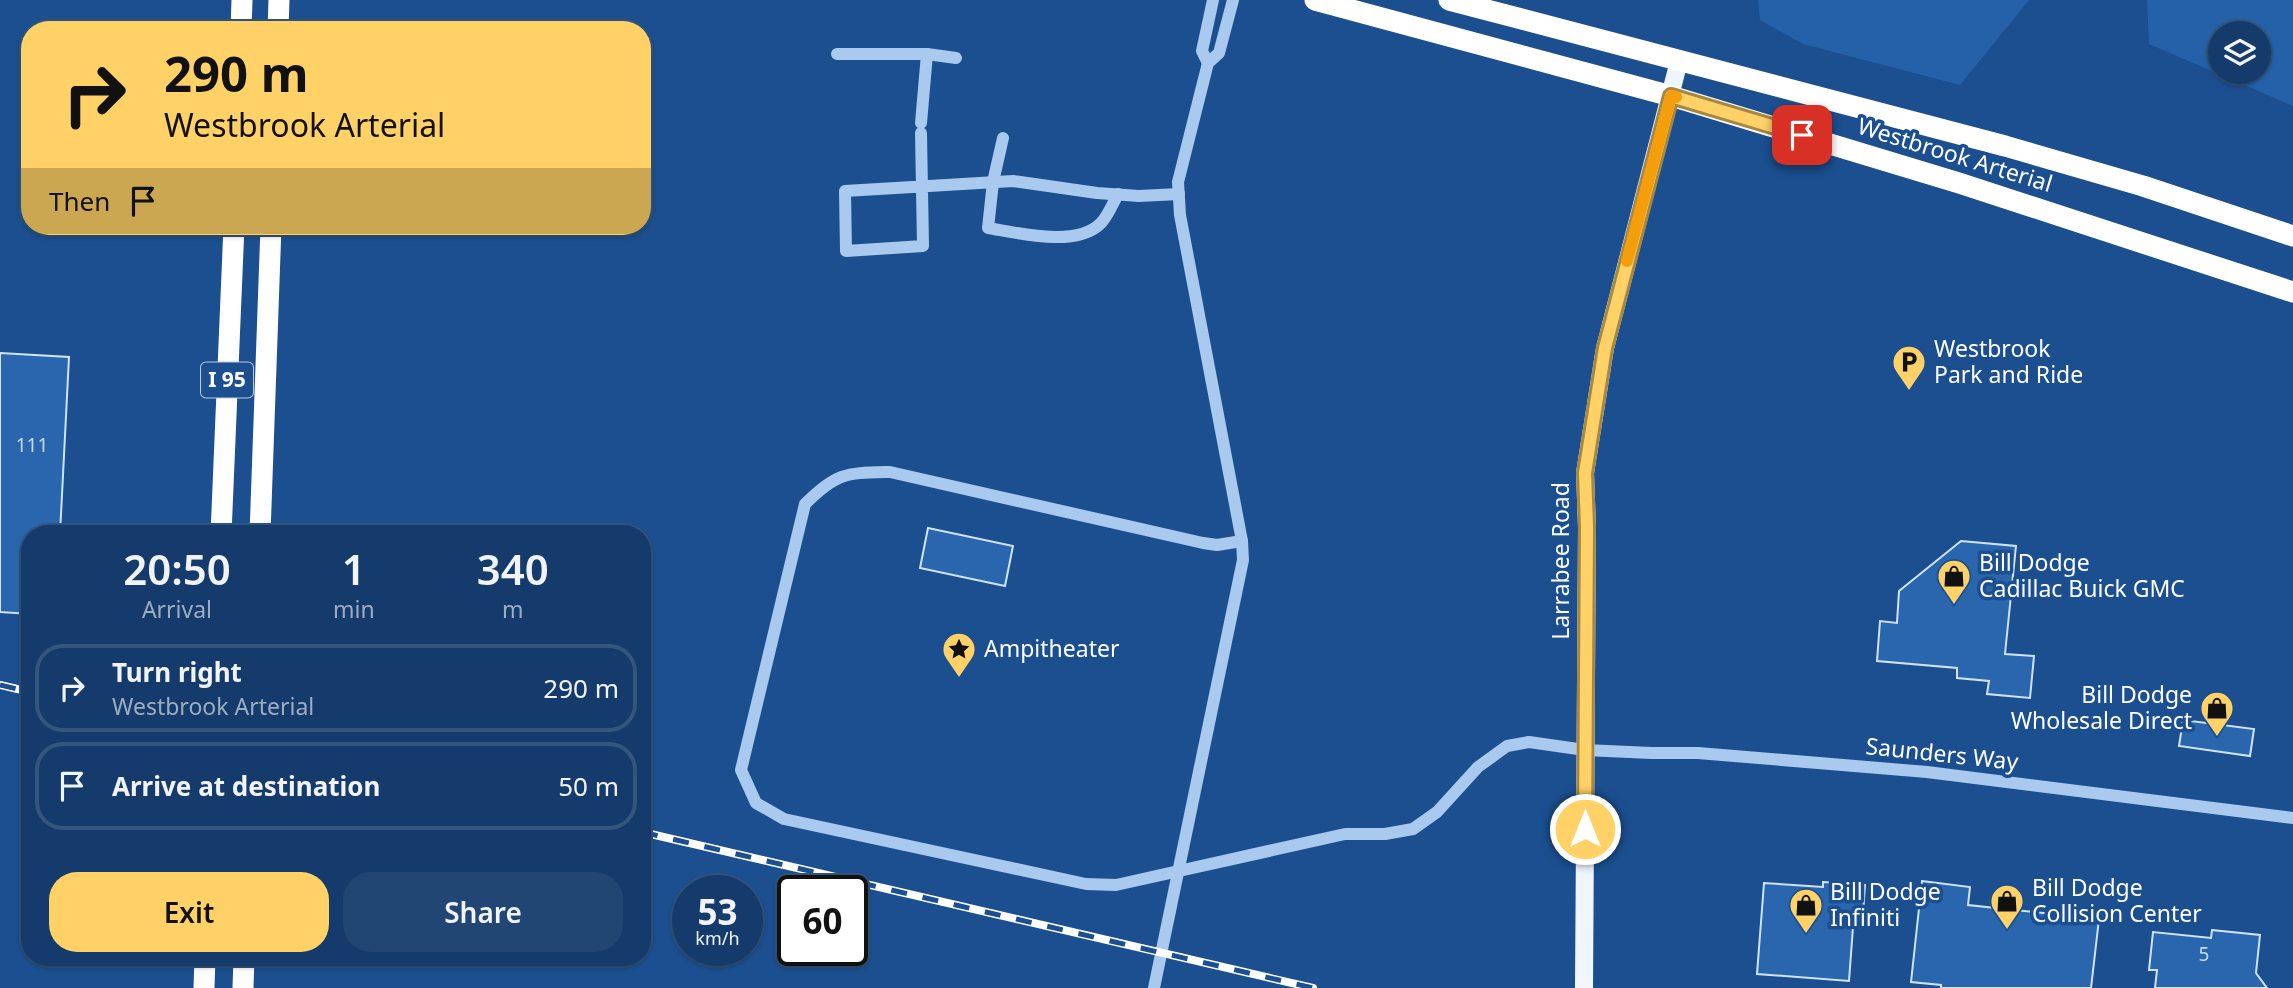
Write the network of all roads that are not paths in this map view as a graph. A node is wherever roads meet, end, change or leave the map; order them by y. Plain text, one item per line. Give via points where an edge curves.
1 (242, 0) edge
2 (279, 0) edge
3 (1213, 0) edge
4 (1233, 0) edge
5 (1315, 0) edge
6 (1449, 0) edge
7 (241, 21) edge
8 (278, 21) edge
9 (837, 54) dead end
10 (927, 54) junction
11 (956, 58) dead end
12 (1679, 61) junction
13 (1208, 63) junction
14 (1671, 96) junction
15 (1003, 138) dead end
16 (993, 182) junction
17 (922, 186) junction
18 (1118, 194) junction
19 (1179, 194) junction
20 (234, 235) edge
21 (271, 235) edge
22 (2293, 236) edge
23 (2293, 292) edge
24 (221, 525) edge
25 (260, 525) edge
26 (1242, 541) junction
27 (1586, 750) junction
28 (2293, 818) edge
29 (1179, 871) junction
30 (205, 966) edge
31 (244, 966) edge
32 (204, 988) edge
33 (243, 988) edge
34 (1154, 988) edge
35 (1584, 988) edge

1 - 7 highway
2 - 8 highway
3 - 13 lane via 1202,51
4 - 13 lane via 1219,53
5 - 14 highway, Westbrook Arterial
6 - 12 highway, Westbrook Arterial
9 - 10 lane
10 - 11 lane
10 - 17 lane
12 - 14 main road, Larrabee Road
12 - 22 highway, Westbrook Arterial via 2005,146
13 - 19 lane via 1178,182
14 - 23 highway, Westbrook Arterial via 1959,183
14 - 27 main road, Larrabee Road via 1605,348 1585,473
15 - 16 lane
16 - 17 lane
16 - 18 lane
16 - 18 lane via 988,228 1048,237 1080,235 1101,224
17 - 17 lane via 845,191 846,251 923,246
18 - 19 lane
19 - 26 lane
20 - 24 highway, I 95
21 - 25 highway, I 95
26 - 29 lane via 1243,560
26 - 29 lane, Saunders Way via 1203,543 890,472 853,472 827,482 805,504 741,770 756,803 784,819 1086,884 1116,885
27 - 28 lane, Saunders Way via 1775,758 1939,773
27 - 29 lane, Saunders Way via 1529,742 1507,746 1413,829 1345,834
27 - 35 main road, Larrabee Road
29 - 34 lane
30 - 32 highway
31 - 33 highway

